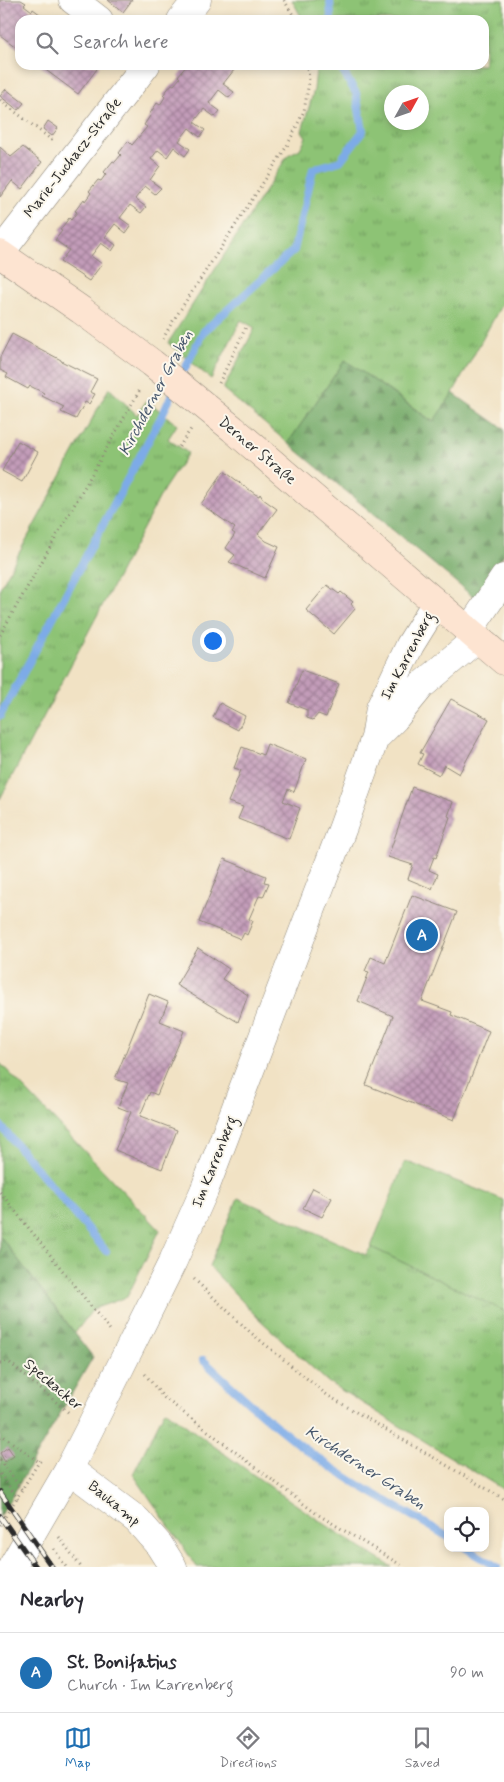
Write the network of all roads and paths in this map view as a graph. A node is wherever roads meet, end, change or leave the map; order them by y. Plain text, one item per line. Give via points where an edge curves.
1 (73, 0) edge
2 (197, 0) edge
3 (284, 0) edge
4 (92, 15) edge
5 (185, 15) edge
6 (293, 15) edge
7 (142, 70) edge
8 (308, 70) edge
9 (0, 100) edge
10 (74, 157) junction
11 (0, 253) edge
12 (247, 326) dead end
13 (154, 367) junction
14 (200, 403) junction
15 (504, 578) edge
16 (436, 603) junction
17 (0, 635) edge
18 (472, 636) junction
19 (504, 662) edge
20 (375, 738) junction
21 (0, 1192) edge
22 (174, 1260) junction
23 (128, 1353) junction
24 (0, 1363) edge
25 (89, 1430) junction
26 (0, 1438) edge
27 (7, 1454) dead end
28 (1, 1459) edge
29 (39, 1462) dead end
30 (70, 1469) junction
31 (0, 1474) edge
32 (22, 1490) dead end
33 (14, 1494) dead end
34 (504, 1499) edge
35 (49, 1552) dead end
36 (12, 1567) edge
37 (81, 1567) edge
38 (173, 1567) edge
39 (404, 1567) edge

1 - 4 street
2 - 5 street
3 - 6 path
7 - 10 street, Marie-Juchacz-Straße
8 - 13 path via 304,111 286,146 171,324
9 - 10 path
10 - 11 street, Marie-Juchacz-Straße
11 - 13 main road, Derner Straße
12 - 14 path via 216,389
13 - 14 main road, Derner Straße
13 - 17 path
14 - 16 main road, Derner Straße
15 - 18 street, Im Karrenberg
16 - 18 main road, Derner Straße
16 - 20 street, Im Karrenberg via 410,645 380,708
18 - 19 main road, Derner Straße
18 - 20 street, Im Karrenberg
20 - 22 street, Im Karrenberg via 204,1192
21 - 23 path
22 - 23 street, Im Karrenberg
22 - 34 path via 250,1332 327,1394
23 - 25 street, Im Karrenberg
23 - 39 path via 163,1397 317,1514
24 - 25 path, Speckacker via 10,1363
25 - 30 street, Im Karrenberg
26 - 29 path via 3,1436
27 - 28 path
28 - 32 path
30 - 36 street, Im Karrenberg
30 - 38 street, Baukamp via 137,1520
31 - 33 path
35 - 37 path via 59,1537

